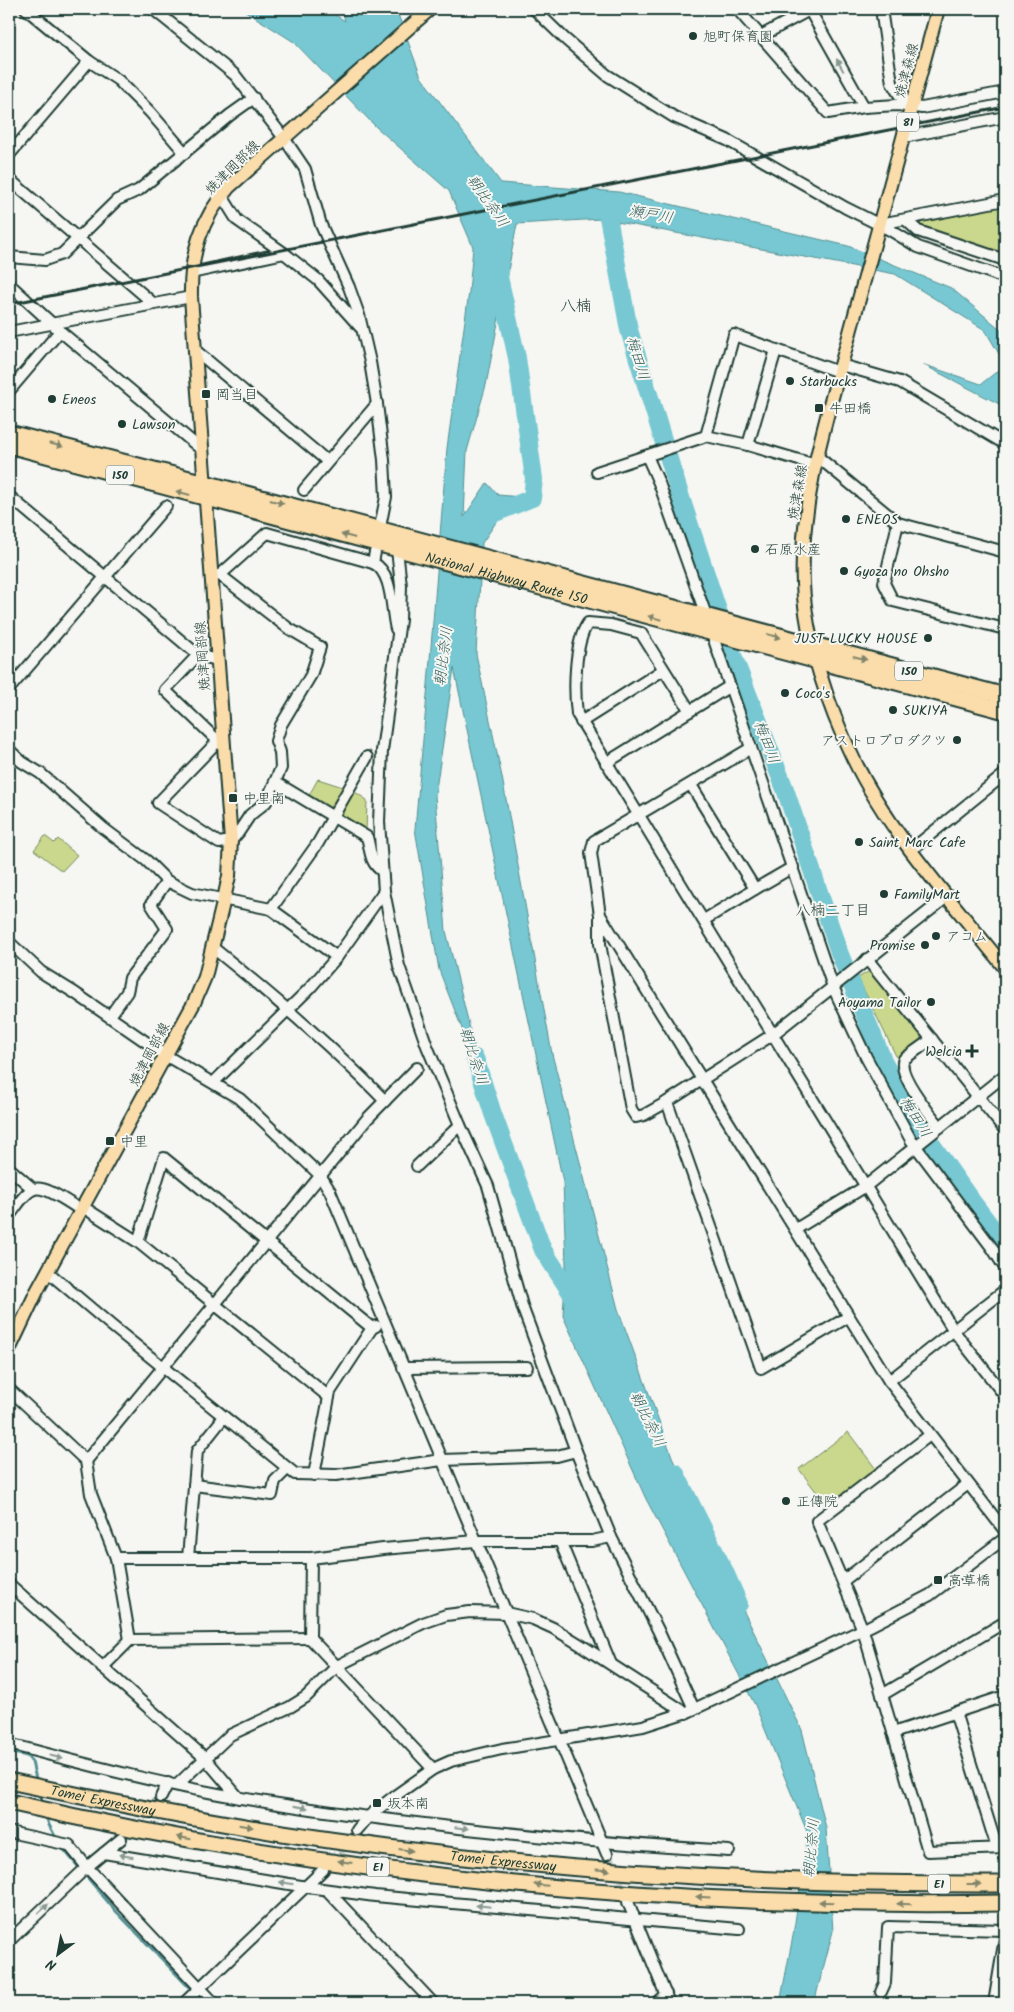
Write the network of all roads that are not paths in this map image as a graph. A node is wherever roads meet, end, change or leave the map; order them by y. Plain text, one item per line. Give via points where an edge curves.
1 (26, 9) edge
2 (153, 9) edge
3 (430, 9) edge
4 (534, 9) edge
5 (737, 9) edge
6 (810, 9) edge
7 (881, 9) edge
8 (938, 9) edge
9 (761, 36) junction
10 (89, 61) junction
11 (1005, 92) edge
12 (254, 98) junction
13 (864, 107) junction
14 (912, 107) junction
15 (1005, 117) edge
16 (286, 137) junction
17 (904, 137) junction
18 (185, 153) junction
19 (9, 155) edge
20 (9, 179) edge
21 (222, 196) junction
22 (1005, 200) edge
23 (906, 220) junction
24 (878, 230) junction
25 (79, 238) junction
26 (284, 253) junction
27 (9, 257) edge
28 (1005, 260) edge
29 (191, 273) junction
30 (1005, 278) edge
31 (9, 284) edge
32 (191, 297) junction
33 (154, 304) junction
34 (56, 328) junction
35 (363, 330) junction
36 (9, 332) edge
37 (195, 350) junction
38 (776, 350) junction
39 (840, 368) junction
40 (9, 391) edge
41 (377, 404) junction
42 (9, 433) edge
43 (706, 436) junction
44 (1005, 444) edge
45 (9, 445) edge
46 (748, 445) junction
47 (202, 450) junction
48 (647, 456) junction
49 (327, 461) junction
50 (817, 461) junction
51 (597, 472) dead end
52 (205, 483) junction
53 (304, 490) dead end
54 (9, 496) edge
55 (206, 499) junction
56 (166, 506) dead end
57 (381, 522) dead end
58 (898, 524) junction
59 (407, 547) junction
60 (1005, 552) edge
61 (216, 575) junction
62 (106, 577) junction
63 (712, 627) junction
64 (1005, 629) edge
65 (398, 638) junction
66 (813, 646) junction
67 (198, 655) junction
68 (217, 660) junction
69 (818, 662) junction
70 (663, 670) junction
71 (730, 686) junction
72 (9, 689) edge
73 (1005, 696) edge
74 (690, 711) junction
75 (1005, 712) edge
76 (582, 722) junction
77 (221, 741) junction
78 (751, 748) junction
79 (9, 750) edge
80 (366, 757) dead end
81 (606, 763) junction
82 (1005, 774) edge
83 (275, 782) junction
84 (691, 785) junction
85 (334, 816) junction
86 (638, 816) junction
87 (230, 841) junction
88 (911, 850) junction
89 (793, 867) junction
90 (382, 871) junction
91 (167, 881) junction
92 (754, 889) junction
93 (384, 890) junction
94 (948, 896) junction
95 (224, 899) junction
96 (271, 909) junction
97 (600, 915) junction
98 (704, 920) junction
99 (9, 942) edge
100 (212, 947) junction
101 (337, 957) junction
102 (864, 961) junction
103 (1005, 968) edge
104 (836, 985) junction
105 (290, 1010) junction
106 (110, 1016) junction
107 (772, 1035) junction
108 (932, 1039) junction
109 (165, 1055) junction
110 (418, 1068) dead end
111 (1005, 1075) edge
112 (702, 1079) junction
113 (214, 1082) junction
114 (979, 1096) junction
115 (385, 1102) junction
116 (667, 1102) junction
117 (460, 1125) junction
118 (939, 1128) junction
119 (1005, 1130) edge
120 (918, 1145) junction
121 (417, 1166) dead end
122 (9, 1168) edge
123 (320, 1175) junction
124 (866, 1186) junction
125 (33, 1190) junction
126 (82, 1209) junction
127 (9, 1216) edge
128 (796, 1229) junction
129 (138, 1242) junction
130 (267, 1242) junction
131 (1005, 1268) edge
132 (48, 1272) junction
133 (1005, 1290) edge
134 (215, 1304) junction
135 (848, 1317) junction
136 (384, 1321) junction
137 (372, 1328) junction
138 (954, 1331) junction
139 (9, 1350) edge
140 (527, 1367) dead end
141 (163, 1368) junction
142 (403, 1368) junction
143 (889, 1381) junction
144 (9, 1389) edge
145 (1005, 1396) edge
146 (329, 1397) junction
147 (224, 1417) junction
148 (930, 1435) junction
149 (576, 1451) junction
150 (442, 1460) junction
151 (86, 1461) junction
152 (287, 1469) junction
153 (314, 1475) junction
154 (968, 1484) junction
155 (194, 1485) junction
156 (1005, 1531) edge
157 (611, 1537) junction
158 (1005, 1538) edge
159 (560, 1541) junction
160 (476, 1542) junction
161 (116, 1558) junction
162 (188, 1558) junction
163 (311, 1558) junction
164 (843, 1581) junction
165 (9, 1584) edge
166 (506, 1614) junction
167 (1005, 1622) edge
168 (863, 1630) junction
169 (310, 1638) junction
170 (130, 1640) junction
171 (611, 1665) junction
172 (337, 1666) junction
173 (102, 1668) junction
174 (882, 1695) junction
175 (1005, 1696) edge
176 (693, 1710) junction
177 (955, 1712) junction
178 (893, 1733) junction
179 (559, 1740) junction
180 (9, 1744) edge
181 (205, 1758) junction
182 (433, 1769) junction
183 (9, 1781) edge
184 (172, 1784) junction
185 (161, 1797) tunnel mouth
186 (239, 1798) junction
187 (9, 1802) edge
188 (368, 1818) junction
189 (356, 1830) tunnel mouth
190 (9, 1832) edge
191 (121, 1839) tunnel mouth
192 (603, 1843) junction
193 (1001, 1848) edge
194 (729, 1851) dead end
195 (104, 1853) junction
196 (607, 1854) tunnel mouth
197 (87, 1867) junction
198 (324, 1870) tunnel mouth
199 (1005, 1884) edge
200 (307, 1887) junction
201 (328, 1890) junction
202 (628, 1902) tunnel mouth
203 (1005, 1903) edge
204 (636, 1921) junction
205 (738, 1930) dead end
206 (1005, 1930) edge
207 (1005, 1938) edge
208 (9, 1942) edge
209 (200, 1988) junction
210 (881, 1992) dead end
211 (667, 1999) edge
212 (187, 2000) edge
213 (214, 2003) edge
214 (433, 2003) edge
215 (656, 2003) edge
216 (994, 2003) edge

1 - 10 street
2 - 12 street via 225,66
3 - 16 main road, 焼津岡部線
4 - 24 street via 600,69 641,98 686,123 727,140 846,208
5 - 9 street
6 - 9 street
13 -> 6 street
7 - 14 street via 892,82
8 - 14 main road, 焼津森線 / 81
9 - 13 street via 828,113
10 - 18 street via 118,80
10 - 19 street
11 - 14 street via 922,108
12 - 16 street
12 - 18 street
13 - 14 street
14 - 17 main road, 焼津森線 / 81
15 - 17 street
16 - 21 main road, 焼津岡部線
16 - 35 street via 305,169 321,224 349,287
17 - 24 main road, 焼津森線 / 81
18 - 25 street via 139,190 117,200
20 - 25 street
21 - 26 street via 237,220
21 - 29 main road, 焼津岡部線 via 199,234
22 - 23 street
23 - 24 street
23 - 28 street via 918,231
24 - 30 street
24 - 39 main road, 焼津森線 / 81
25 - 27 street via 62,254 45,260
25 - 33 street
26 - 29 street
26 - 35 street via 330,292
29 - 32 main road, 焼津岡部線
31 - 34 street
32 - 33 street
32 - 37 main road, 焼津岡部線
33 - 34 street
34 - 36 street
34 - 40 street
34 - 47 street
35 - 41 street
37 - 47 main road, 焼津岡部線
37 - 49 street
38 - 39 street
38 - 43 street via 734,335
38 - 46 street
39 - 44 street via 900,382
39 - 50 main road, 焼津森線 / 81
41 - 49 street
41 - 57 street via 386,497
42 -> 52 highway, National Highway Route 150 / 150
43 - 46 street
43 - 48 street
55 -> 45 highway, National Highway Route 150 / 150
46 - 50 street
47 - 52 main road, 焼津岡部線
48 - 51 street
48 - 63 street
49 - 53 street
50 - 58 street
50 - 66 main road, 焼津森線 / 81 via 803,556 806,616
52 - 55 main road, 焼津岡部線
52 -> 59 highway, National Highway Route 150 / 150
54 - 62 street
59 -> 55 highway, National Highway Route 150 / 150
55 - 61 main road, 焼津岡部線
56 - 62 street
58 - 60 street
58 - 64 street via 884,583 893,601
59 - 63 highway, National Highway Route 150 / 150
59 - 65 street
61 - 65 street via 267,533 374,558 385,575
61 - 68 main road, 焼津岡部線
61 - 83 street via 288,628 320,647 311,676 281,725 276,741 281,768
62 - 67 street
62 - 72 street
63 -> 66 highway, National Highway Route 150 / 150 via 736,625
63 - 69 highway, National Highway Route 150 / 150 via 740,642
63 - 71 street
65 - 90 street via 382,751 379,822
66 - 69 main road, 焼津森線 / 81
66 -> 73 highway, National Highway Route 150 / 150
67 - 68 street
67 - 77 street via 165,690
68 - 77 main road, 焼津岡部線
69 - 75 highway, National Highway Route 150 / 150
69 - 88 main road, 焼津森線 / 81 via 852,756
70 - 74 street
70 - 76 street
70 - 76 street via 641,633 588,623 583,630 578,656 576,708
71 - 74 street
71 - 78 street
74 - 81 street
76 - 81 street
77 - 87 main road, 焼津岡部線
77 - 87 street via 158,803 219,843
78 - 84 street
78 - 89 street
79 - 91 street via 147,861
80 - 85 street
81 - 86 street
82 - 88 street
83 - 85 street
83 - 87 street via 266,802 250,815
84 - 86 street
84 - 92 street
85 - 90 street via 367,837 373,862
85 - 96 street
86 - 97 street via 594,842 591,853
86 - 98 street
87 - 95 main road, 焼津岡部線 via 229,876
88 - 94 main road, 焼津森線 / 81
89 - 92 street
89 - 104 street
90 - 93 street
91 - 95 street via 192,893
91 - 106 street via 151,904 167,929 130,978 127,992
92 - 98 street
93 - 101 street
93 - 117 street via 394,944 414,1013
94 - 102 street
94 - 103 main road, 焼津森線 / 81
95 - 96 street
95 - 100 main road, 焼津岡部線
96 - 101 street
97 - 112 street
97 - 116 street via 600,944 631,1109 636,1116 644,1115
98 - 107 street
99 - 106 street via 41,972
100 - 105 street
100 - 109 main road, 焼津岡部線 via 200,989
101 - 105 street
102 - 104 street
102 - 108 street
104 - 107 street
104 - 120 street via 866,1057
105 - 113 street
105 - 115 street
106 - 109 street
107 - 112 street
107 - 124 street
108 - 114 street
108 - 118 street via 901,1064
109 - 113 street
109 - 126 main road, 焼津岡部線
110 - 115 street
111 - 114 street
112 - 116 street
112 - 128 street
113 - 123 street via 240,1099
114 - 118 street
114 - 119 street
115 - 123 street via 367,1118
116 - 135 street via 761,1368
117 - 121 street
117 - 149 street via 488,1186 524,1309
118 - 120 street
120 - 124 street
120 - 131 street
122 - 125 street
123 - 130 street
123 - 136 street via 330,1191
124 - 128 street
124 - 138 street
125 - 126 street via 38,1188 51,1192
125 - 127 street
126 - 129 street
126 - 132 main road, 焼津岡部線
128 - 135 street
129 - 130 street via 164,1158
129 - 134 street
130 - 134 street
130 - 137 street
132 - 139 main road, 焼津岡部線
132 - 141 street
133 - 138 street
134 - 141 street
134 - 146 street
135 - 143 street
136 - 137 street
136 - 142 street
137 - 146 street
138 - 143 street
138 - 145 street
140 - 142 street
141 - 147 street
141 - 151 street
142 - 150 street
143 - 148 street
144 - 151 street
146 - 153 street
147 - 152 street
147 - 155 street via 197,1451
148 - 154 street
148 - 164 street via 817,1521
149 - 150 street via 557,1456
149 - 157 street
150 - 153 street via 336,1475
150 - 160 street
151 - 161 street via 91,1494
152 - 153 street via 294,1474
152 - 155 street via 275,1481 272,1495
154 - 156 street
154 - 164 street
155 - 162 street
157 - 159 street via 592,1541
157 - 176 street via 658,1630
158 - 168 street via 930,1595
159 - 160 street
159 - 171 street
160 - 163 street
160 - 166 street
161 - 162 street
161 - 170 street
162 - 163 street
163 - 169 street
164 - 168 street
165 - 173 street
166 - 171 street via 533,1619 553,1628
166 - 172 street via 470,1612 446,1615 422,1623
166 - 179 street
167 - 174 street
168 - 174 street
168 - 176 street
169 - 170 street
169 - 172 street
170 - 173 street
171 - 176 street
172 - 181 street via 306,1697 230,1735
172 - 182 street
173 - 181 street
174 - 178 street
175 - 177 street
176 - 179 street via 643,1726
177 - 178 street
177 - 193 street
178 - 193 street via 928,1851
179 - 182 street via 467,1757
179 - 192 street
180 -> 184 street
181 - 184 street
181 - 186 street
182 - 188 street
183 -> 199 highway, Tomei Expressway / E1 via 277,1832 588,1869 750,1880
184 - 185 street
184 - 186 street
186 -> 188 street
203 -> 187 highway, Tomei Expressway / E1 via 752,1899 524,1884 377,1867 202,1841
188 - 189 street
188 -> 192 street
190 - 197 street via 69,1845
191 - 195 street
192 - 194 street
192 - 196 street
195 - 197 street
200 -> 195 street
208 -> 197 street
197 - 209 street
198 - 200 street
200 - 201 street
200 - 209 street
204 -> 201 street
201 - 214 street
202 - 204 street
204 - 205 street
204 - 211 street
206 - 210 street via 888,1927 885,1983
207 - 216 street
209 - 212 street
209 - 213 street
211 - 215 street

